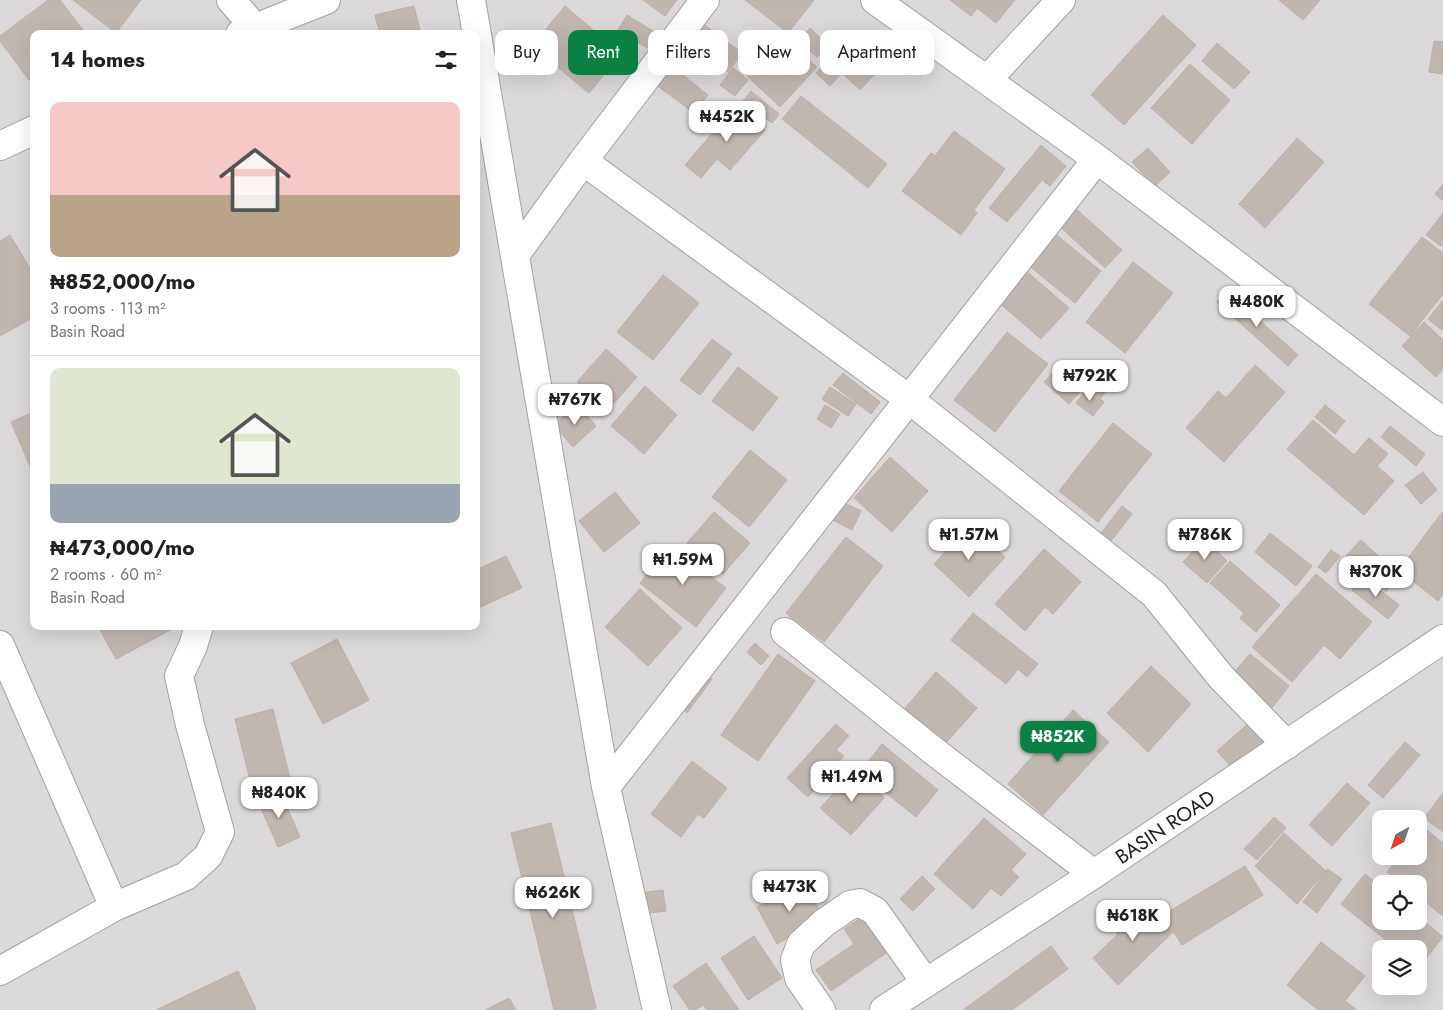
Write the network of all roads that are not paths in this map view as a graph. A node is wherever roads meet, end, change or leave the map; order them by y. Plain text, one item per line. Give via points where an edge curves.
1 (232, 0) edge
2 (326, 0) edge
3 (471, 0) edge
4 (705, 0) edge
5 (875, 0) edge
6 (1061, 0) edge
7 (247, 30) edge
8 (476, 30) edge
9 (480, 51) edge
10 (987, 80) junction
11 (1097, 159) junction
12 (583, 161) junction
13 (516, 254) junction
14 (909, 399) junction
15 (1443, 422) edge
16 (198, 630) edge
17 (785, 632) dead end
18 (1443, 639) edge
19 (0, 644) edge
20 (1287, 745) junction
21 (606, 787) junction
22 (1094, 874) junction
23 (114, 907) junction
24 (0, 971) edge
25 (926, 983) junction
26 (657, 1010) edge
27 (820, 1010) edge
28 (884, 1010) edge

1 - 7 street
2 - 7 street
3 - 8 street
4 - 12 street
5 - 10 street
6 - 10 street
9 - 13 street
10 - 11 street
11 - 14 street
11 - 15 street
12 - 13 street
12 - 14 street
13 - 21 street
14 - 20 street via 1154,594 1221,677
14 - 21 street
16 - 23 street via 179,676 220,832 208,856 186,876
17 - 22 street
18 - 20 street, BASIN ROAD
19 - 23 street
20 - 22 street, BASIN ROAD
21 - 26 street
22 - 25 street, BASIN ROAD
23 - 24 street
25 - 27 street via 875,911 860,903 850,905 801,944 795,960 799,978
25 - 28 street, BASIN ROAD

